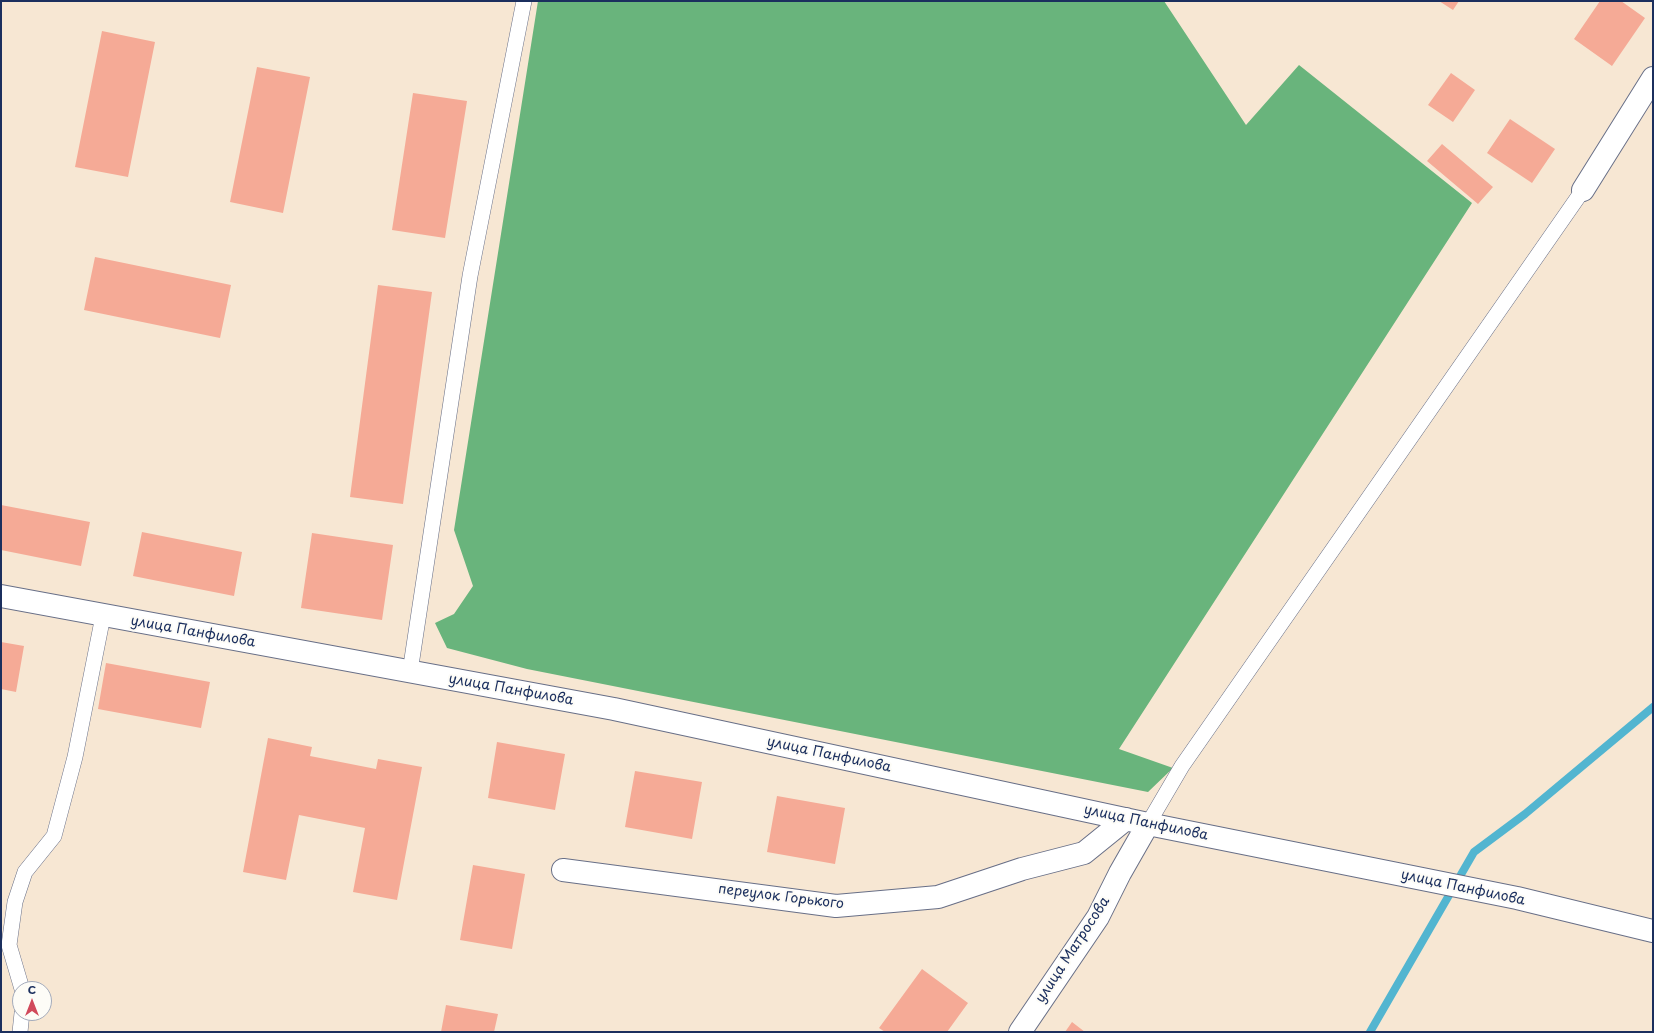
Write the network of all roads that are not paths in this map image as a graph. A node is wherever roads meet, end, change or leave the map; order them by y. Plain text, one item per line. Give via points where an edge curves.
1 (524, 1) edge
2 (1653, 78) edge
3 (1582, 190) joint
4 (1, 596) edge
5 (103, 616) junction
6 (410, 672) junction
7 (1126, 819) junction
8 (1148, 824) junction
9 (563, 870) dead end
10 (1653, 931) edge
11 (20, 981) edge
12 (21, 1021) edge
13 (20, 1032) edge
14 (1020, 1032) edge

1 - 6 lane via 470,276
2 - 3 street
3 - 8 lane via 1186,760
4 - 5 street, улица Панфилова
5 - 6 street, улица Панфилова
5 - 11 lane via 75,757 54,836 25,872 15,902 9,945
6 - 7 street, улица Панфилова via 614,709
7 - 8 street, улица Панфилова
7 - 9 street, переулок Горького via 1084,853 1022,869 938,897 868,904 836,906
8 - 10 street, улица Панфилова via 1517,898
8 - 14 street, улица Матросова via 1098,917
12 - 13 lane

